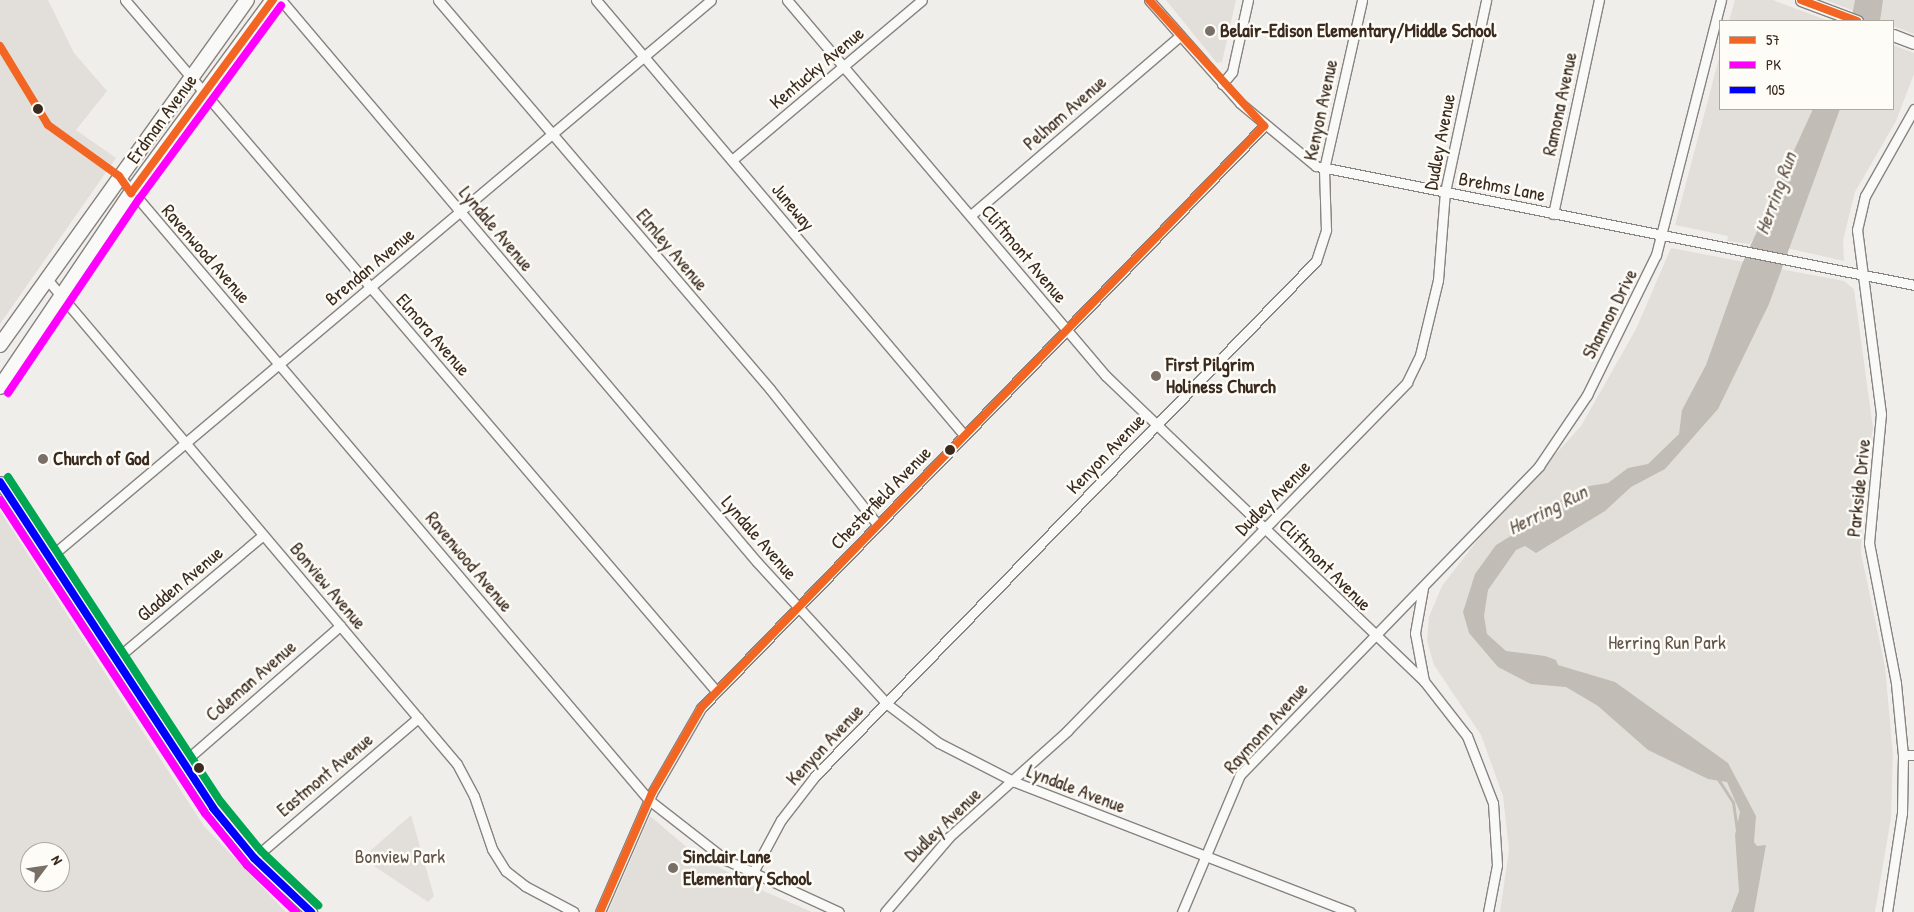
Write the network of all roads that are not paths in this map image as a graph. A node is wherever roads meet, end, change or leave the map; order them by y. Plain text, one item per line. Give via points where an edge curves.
1 (125, 0) edge
2 (247, 0) edge
3 (273, 0) edge
4 (280, 0) edge
5 (438, 0) edge
6 (596, 0) edge
7 (711, 0) edge
8 (787, 0) edge
9 (922, 0) edge
10 (1150, 0) edge
11 (1248, 0) edge
12 (1362, 0) edge
13 (1486, 0) edge
14 (1598, 0) edge
15 (1721, 0) edge
16 (1801, 0) edge
17 (1854, 20) edge
18 (1894, 35) edge
19 (1180, 36) junction
20 (1914, 43) edge
21 (644, 56) junction
22 (843, 67) junction
23 (193, 78) junction
24 (1222, 84) junction
25 (205, 93) junction
26 (1914, 110) edge
27 (1264, 126) junction
28 (552, 133) junction
29 (732, 160) junction
30 (1324, 169) junction
31 (119, 176) junction
32 (1445, 192) junction
33 (131, 193) junction
34 (461, 212) junction
35 (1553, 214) junction
36 (971, 215) junction
37 (1661, 235) junction
38 (1860, 275) junction
39 (46, 278) junction
40 (1914, 285) edge
41 (370, 288) junction
42 (60, 294) junction
43 (1068, 331) junction
44 (0, 345) edge
45 (279, 365) junction
46 (0, 387) edge
47 (1156, 426) junction
48 (964, 435) junction
49 (186, 443) junction
50 (0, 482) edge
51 (877, 524) junction
52 (1266, 529) junction
53 (263, 535) junction
54 (50, 557) junction
55 (1423, 588) junction
56 (797, 607) junction
57 (340, 626) junction
58 (1373, 635) junction
59 (117, 658) junction
60 (1424, 681) junction
61 (716, 691) junction
62 (887, 704) junction
63 (418, 718) junction
64 (1903, 755) junction
65 (1914, 755) edge
66 (185, 761) junction
67 (1015, 782) junction
68 (650, 800) junction
69 (1203, 855) junction
70 (254, 858) junction
71 (752, 874) junction
72 (311, 912) edge
73 (574, 912) edge
74 (600, 912) edge
75 (840, 912) edge
76 (885, 912) edge
77 (1182, 912) edge
78 (1350, 912) edge
79 (1488, 912) edge
80 (1887, 912) edge

1 - 23 street, Elmora Avenue
2 - 23 main road, Erdman Avenue
3 - 25 main road, Erdman Avenue
4 - 34 street, Lyndale Avenue
5 - 28 street, Elmley Avenue
6 - 21 street, Juneway
7 - 21 street, Brendan Avenue
8 - 22 street, Cliftmont Avenue
9 - 22 street, Kentucky Avenue
10 - 19 street, Brehms Lane
11 - 24 street via 1232,72
12 - 30 street, Kenyon Avenue
13 - 32 street, Dudley Avenue
14 - 35 street, Ramona Avenue
15 - 37 street, Shannon Drive
16 - 17 main road
18 - 20 main road
19 - 24 street, Brehms Lane
19 - 36 street, Pelham Avenue
21 - 28 street, Brendan Avenue
21 - 29 street, Juneway
22 - 29 street, Kentucky Avenue
22 - 36 street, Cliftmont Avenue
23 - 25 street, Elmora Avenue
23 - 31 main road, Erdman Avenue
24 - 27 street, Brehms Lane
25 - 33 main road, Erdman Avenue
25 - 41 street, Elmora Avenue
26 - 38 street, Parkside Drive via 1860,208
27 - 30 street, Brehms Lane via 1303,160
27 - 43 street, Chesterfield Avenue
28 - 34 street, Brendan Avenue
28 - 51 street, Elmley Avenue via 770,389
29 - 48 street, Juneway
30 - 32 street, Brehms Lane
30 - 47 street, Kenyon Avenue via 1326,230 1316,262
31 - 33 street, Ravenwood Avenue
31 - 39 main road, Erdman Avenue
32 - 35 street, Brehms Lane
32 - 52 street, Dudley Avenue via 1438,280 1413,371 1390,402
33 - 42 main road, Erdman Avenue
33 - 45 street, Ravenwood Avenue
34 - 41 street, Brendan Avenue
34 - 56 street, Lyndale Avenue
35 - 37 street, Brehms Lane
36 - 43 street, Cliftmont Avenue
37 - 38 street, Brehms Lane
37 - 55 street, Shannon Drive via 1639,294 1555,447
38 - 40 street, Brehms Lane
38 - 64 street, Parkside Drive via 1881,414 1869,543 1896,683
39 - 42 street, Bonview Avenue
39 - 44 main road, Erdman Avenue
41 - 45 street, Brendan Avenue
41 - 61 street, Elmora Avenue
42 - 46 main road, Erdman Avenue
42 - 49 street, Bonview Avenue
43 - 47 street, Cliftmont Avenue
43 - 48 street, Chesterfield Avenue
45 - 49 street, Brendan Avenue
45 - 68 street, Ravenwood Avenue
47 - 52 street, Cliftmont Avenue
47 - 62 street, Kenyon Avenue
48 - 51 street, Chesterfield Avenue
49 - 53 street, Bonview Avenue
49 - 54 street, Brendan Avenue
50 - 54 main road
51 - 56 street, Chesterfield Avenue
52 - 58 street, Cliftmont Avenue
52 - 67 street, Dudley Avenue
53 - 57 street, Bonview Avenue
53 - 59 street, Gladden Avenue
54 - 59 main road
55 - 58 street, Shannon Drive
55 - 60 street via 1415,633
56 - 61 street, Chesterfield Avenue
56 - 62 street, Lyndale Avenue
57 - 63 street, Bonview Avenue
57 - 66 street, Coleman Avenue
58 - 60 street, Cliftmont Avenue
58 - 69 street, Raymonn Avenue via 1240,775
59 - 66 main road
60 - 79 street via 1467,736 1493,803 1497,866
61 - 68 street, Chesterfield Avenue via 681,739
62 - 67 street, Lyndale Avenue via 939,743
62 - 71 street, Kenyon Avenue via 806,786 781,820
63 - 70 street, Eastmont Avenue
63 - 73 street, Bonview Avenue via 468,781 492,848 506,871
64 - 65 street
64 - 80 street, Parkside Drive via 1902,813
66 - 70 main road via 213,808
67 - 69 street, Lyndale Avenue
67 - 76 street, Dudley Avenue via 969,817
68 - 71 street, Ravenwood Avenue via 699,842
68 - 74 street, Chesterfield Avenue
69 - 77 street, Raymonn Avenue
69 - 78 street, Lyndale Avenue
70 - 72 main road
71 - 75 street, Ravenwood Avenue

